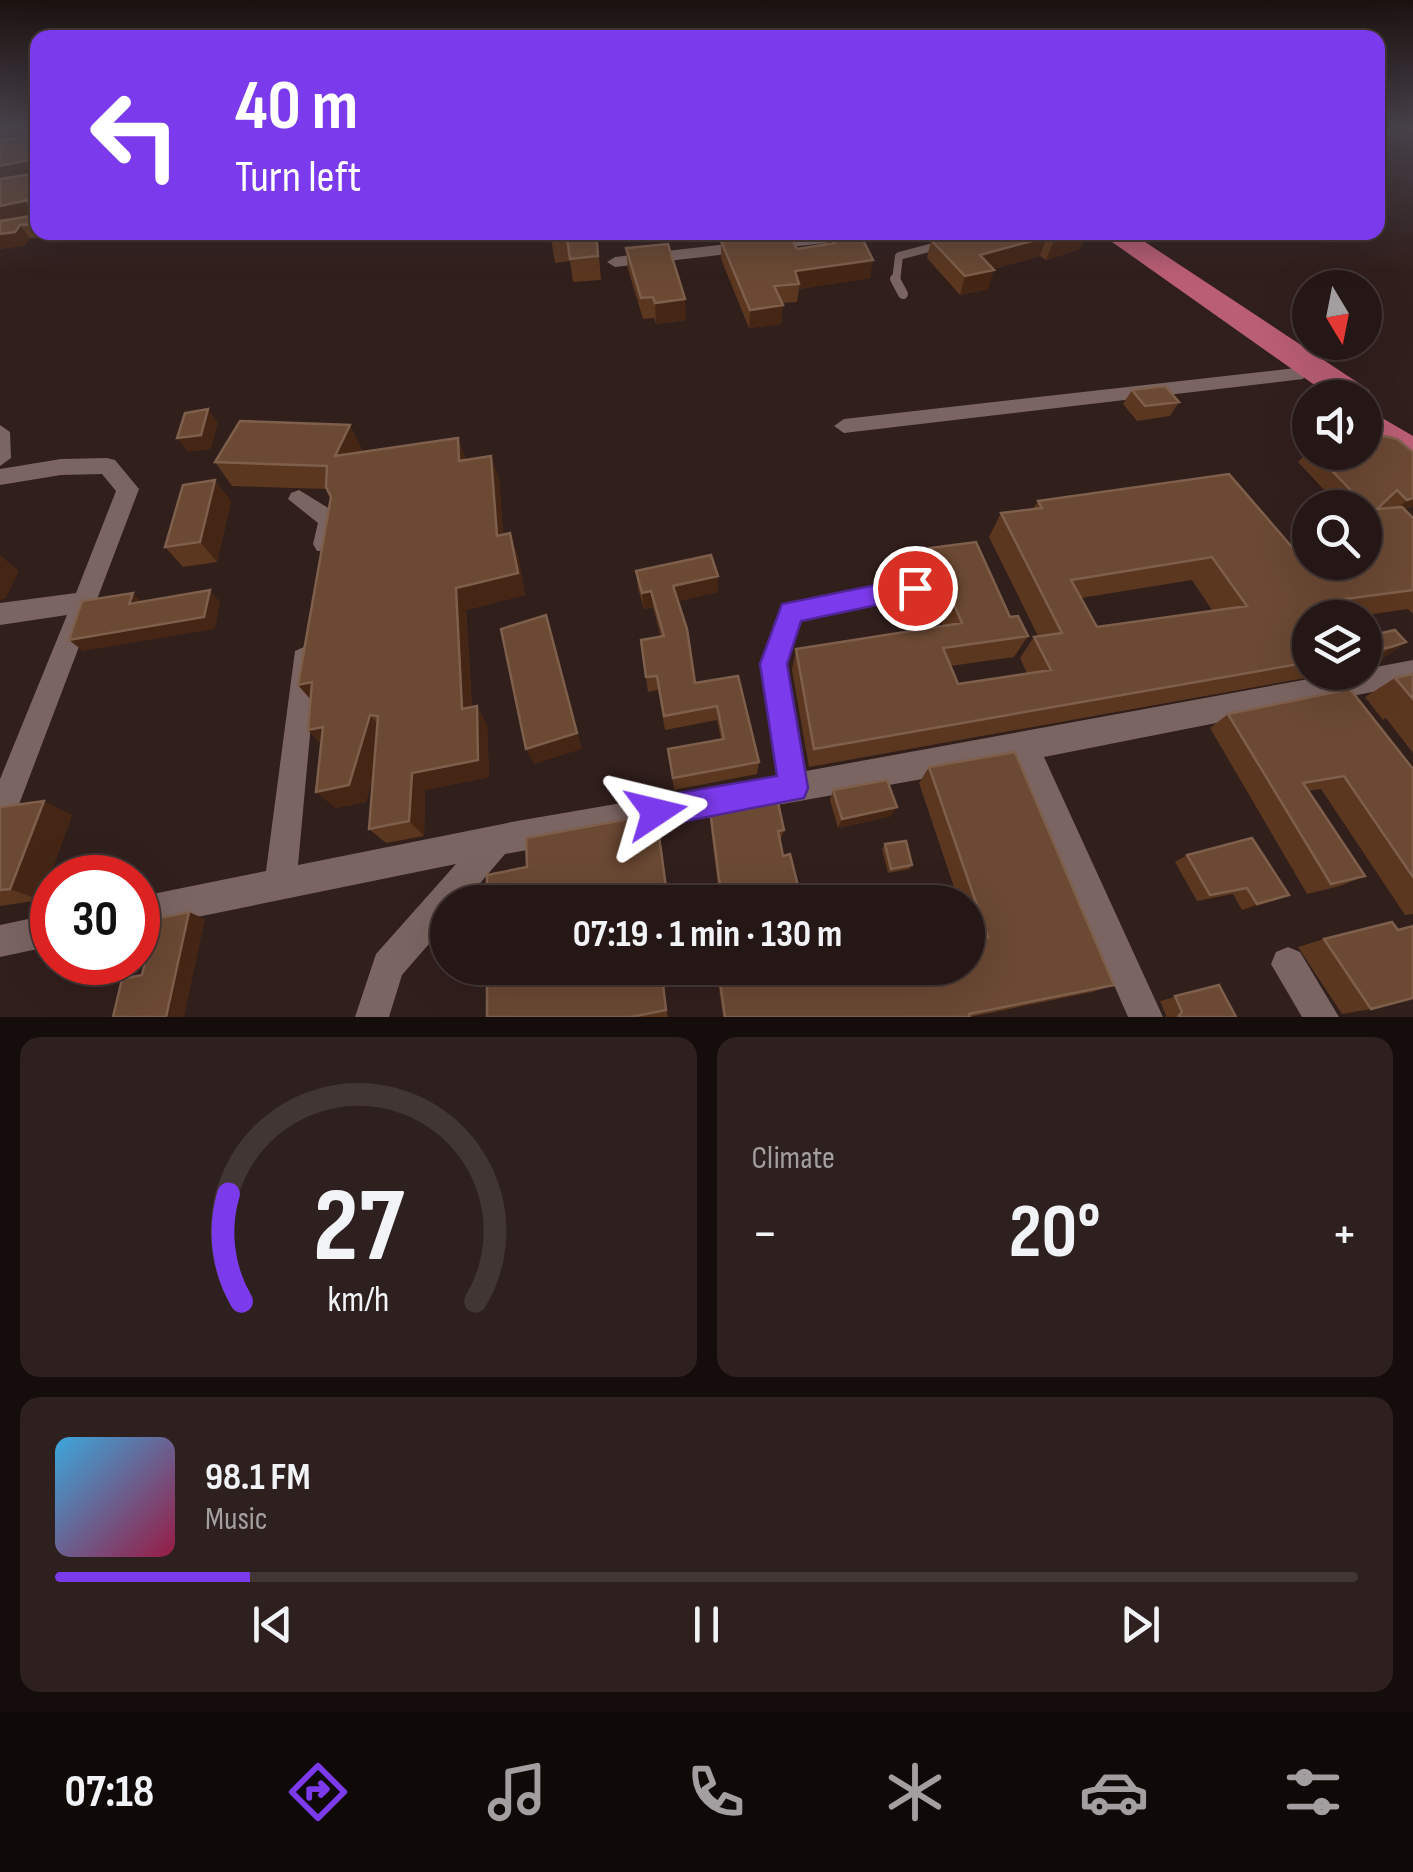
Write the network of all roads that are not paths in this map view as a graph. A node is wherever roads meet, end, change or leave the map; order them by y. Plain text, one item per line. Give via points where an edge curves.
1 (807, 240) edge
2 (1117, 241) edge
3 (954, 242) edge
4 (614, 262) dead end
5 (1187, 292) junction
6 (903, 294) dead end
7 (1296, 374) junction
8 (1305, 380) edge
9 (1329, 380) edge
10 (1382, 413) edge
11 (844, 426) dead end
12 (1382, 431) edge
13 (0, 432) edge
14 (1413, 434) edge
15 (1413, 452) edge
16 (0, 458) edge
17 (0, 477) edge
18 (299, 499) dead end
19 (320, 574) edge
20 (915, 588) dead end
21 (85, 602) junction
22 (0, 614) edge
23 (310, 629) edge
24 (1413, 672) edge
25 (1382, 678) edge
26 (1315, 690) edge
27 (1338, 690) edge
28 (1358, 715) edge
29 (1026, 747) junction
30 (12, 752) edge
31 (794, 788) junction
32 (0, 815) edge
33 (497, 840) junction
34 (280, 884) junction
35 (160, 909) edge
36 (30, 935) edge
37 (0, 941) edge
38 (1288, 964) dead end
39 (372, 1017) edge
40 (1146, 1017) edge
41 (1322, 1017) edge

1 - 4 street
2 - 5 highway
3 - 6 lane via 899,256 895,279
5 - 7 highway
5 - 9 highway
7 - 8 highway
7 - 11 street
10 - 14 highway
12 - 15 highway
13 - 16 street
17 - 21 street via 107,466 128,489
18 - 19 street via 330,520
20 - 31 street via 791,612 774,664
21 - 22 street
21 - 30 street
23 - 34 street
24 - 25 street
26 - 29 street
27 - 28 street
29 - 31 street
29 - 40 street
30 - 32 street
31 - 33 street
33 - 34 street
33 - 39 street via 388,966
34 - 35 street
36 - 37 street
38 - 41 street

